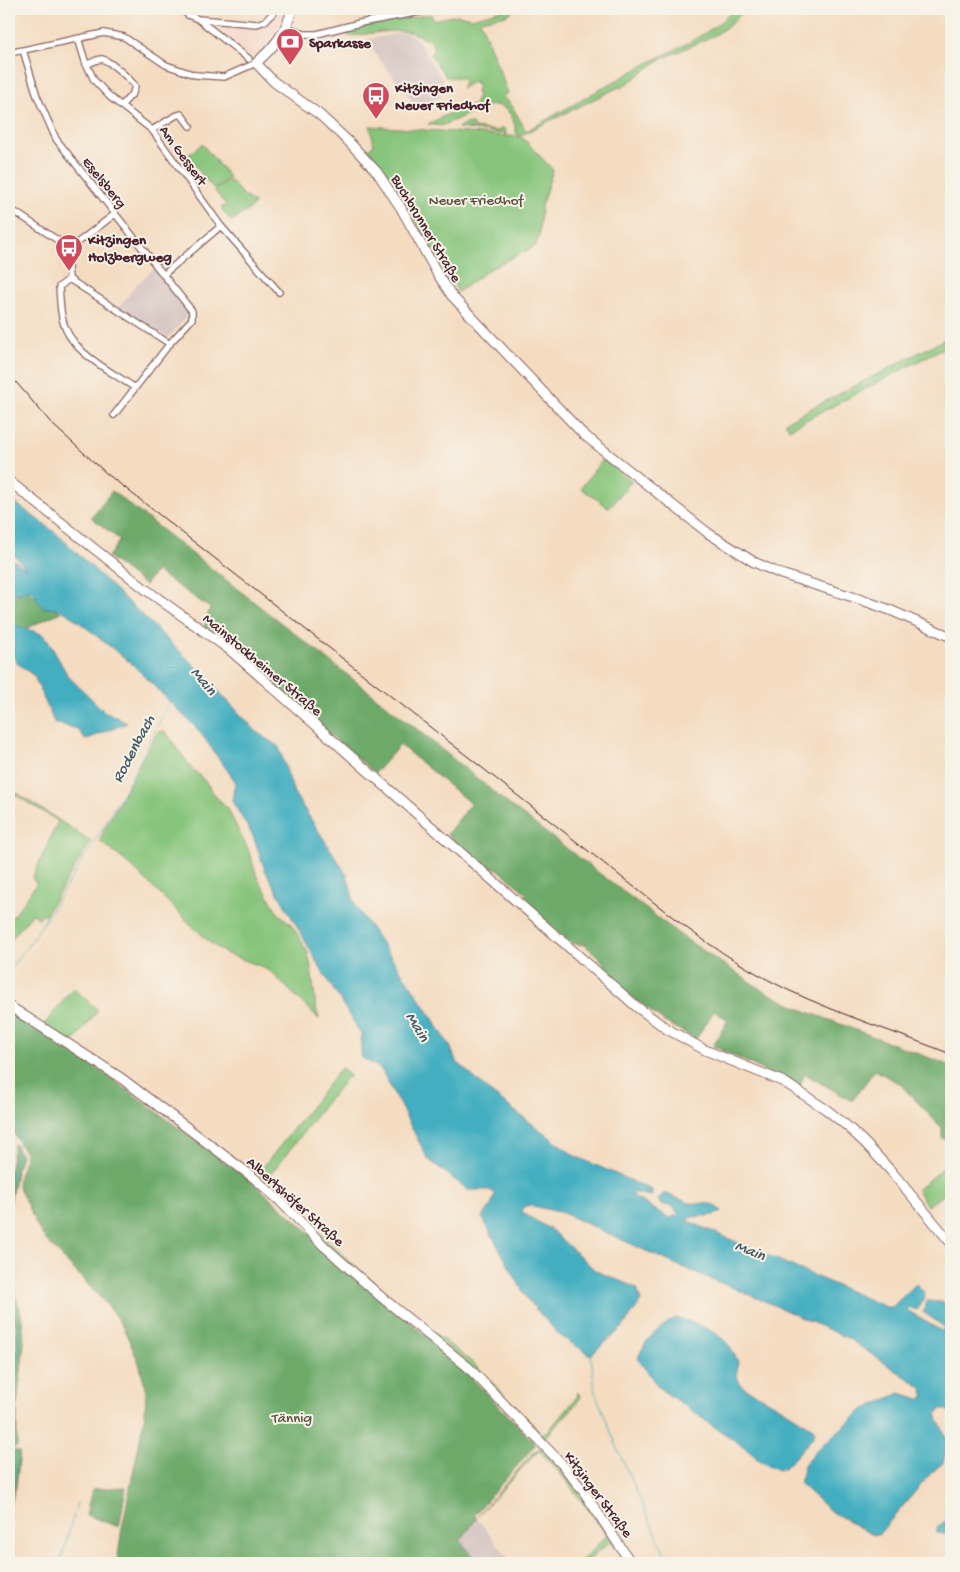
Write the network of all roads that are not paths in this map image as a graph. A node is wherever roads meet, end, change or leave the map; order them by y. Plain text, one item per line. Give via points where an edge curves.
1 (181, 9) edge
2 (292, 9) edge
3 (398, 9) edge
4 (438, 9) edge
5 (275, 11) dead end
6 (394, 16) junction
7 (198, 19) junction
8 (287, 27) junction
9 (78, 38) junction
10 (23, 50) junction
11 (9, 53) edge
12 (253, 61) junction
13 (86, 65) junction
14 (121, 106) junction
15 (190, 126) dead end
16 (152, 130) junction
17 (9, 208) edge
18 (115, 214) junction
19 (221, 226) junction
20 (68, 247) junction
21 (163, 275) junction
22 (69, 279) junction
23 (279, 292) dead end
24 (170, 344) junction
25 (135, 388) junction
26 (114, 414) dead end
27 (9, 481) edge
28 (951, 637) edge
29 (9, 1006) edge
30 (951, 1243) edge
31 (542, 1443) joint
32 (631, 1563) edge

1 - 7 street, Buchbrunner Straße
2 - 8 street
3 - 6 street
4 - 6 street
5 - 7 street, Buchbrunner Straße via 257,24
6 - 8 street via 317,34 304,34
7 - 12 street, Buchbrunner Straße
8 - 12 street via 279,40
9 - 10 street
9 - 12 street via 116,34 166,65 195,75 224,77
9 - 13 street, Am Gessert
10 - 11 street
10 - 18 street, Eselsberg via 37,96 56,139
12 - 28 street, Buchbrunner Straße via 274,82 325,120 370,165 401,208 452,296 597,448 708,533 754,562 882,607
13 - 14 street, Am Gessert via 94,80
13 - 14 street via 104,59 131,80 135,86 133,93
14 - 16 street, Am Gessert
15 - 16 street via 180,114
16 - 19 street, Am Gessert
17 - 20 street
18 - 20 street
18 - 21 street, Eselsberg
19 - 21 street
19 - 23 street, Am Gessert
20 - 22 street
21 - 24 street, Eselsberg via 193,315
22 - 24 street
22 - 25 street via 59,286 62,319 69,336 79,348
24 - 25 street
25 - 26 street
27 - 30 street, Mainstockheimer Straße via 131,579 230,650 637,1008 705,1050 784,1082 847,1126 891,1171
29 - 31 street, Albertshöfer Straße via 121,1078 254,1178 380,1296 468,1366
31 - 32 street, Kitzinger Straße via 584,1492

